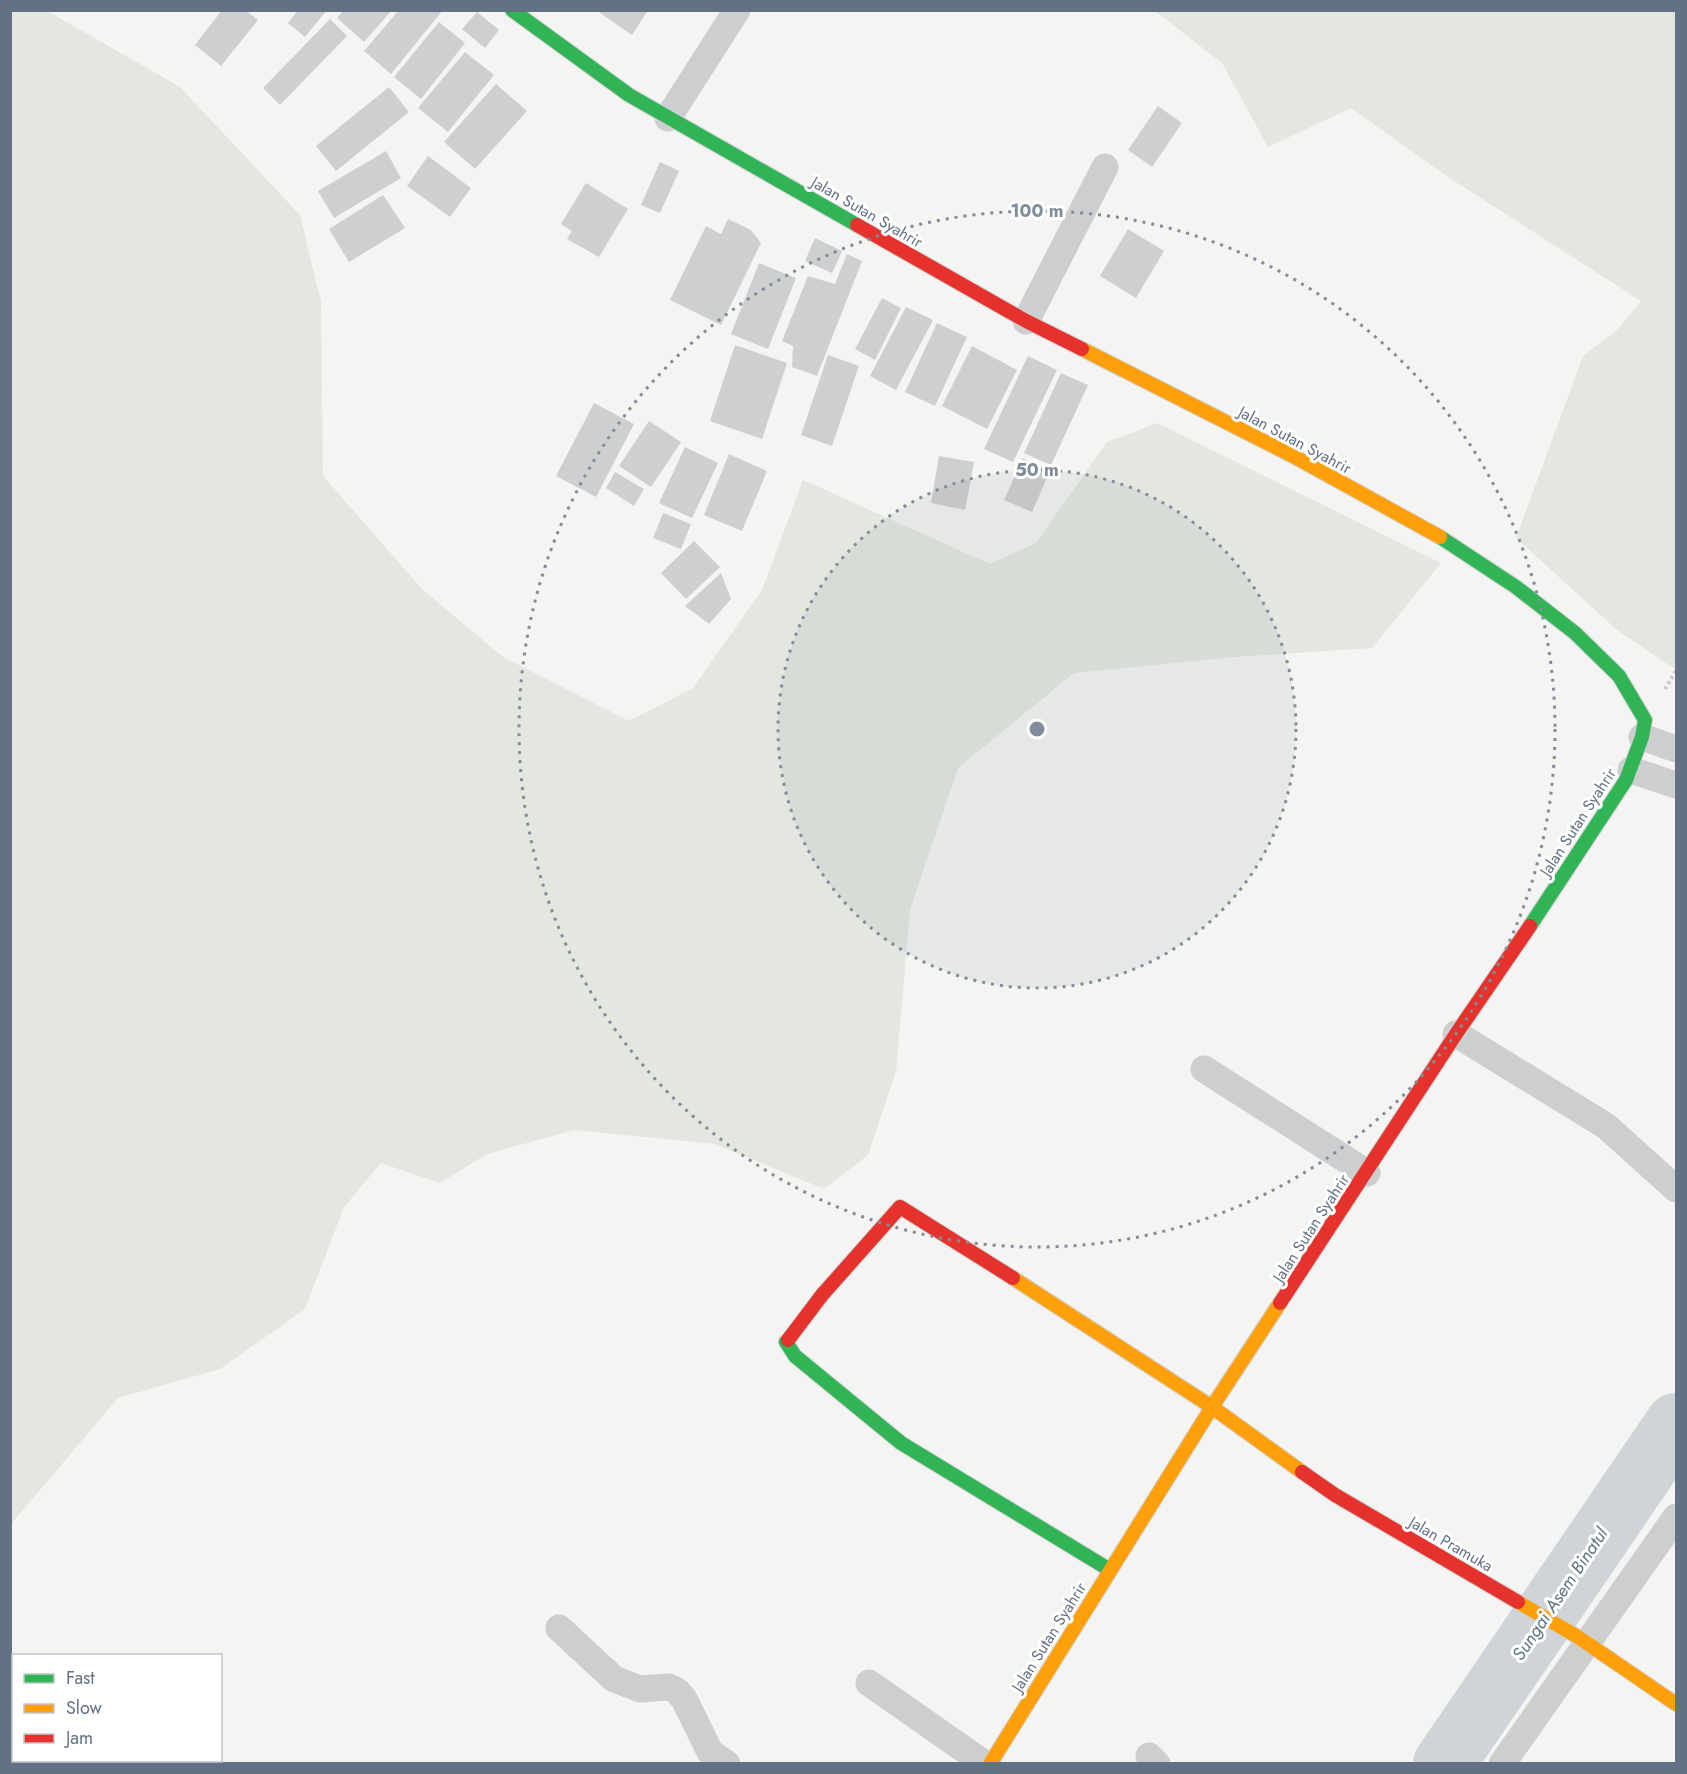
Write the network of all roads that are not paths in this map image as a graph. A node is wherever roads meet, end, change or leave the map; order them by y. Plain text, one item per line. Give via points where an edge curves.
1 (513, 10) edge
2 (737, 10) edge
3 (668, 118) junction
4 (1105, 166) dead end
5 (1026, 321) junction
6 (1642, 737) junction
7 (1677, 749) edge
8 (1628, 775) junction
9 (1677, 785) edge
10 (1456, 1034) junction
11 (1204, 1069) dead end
12 (1367, 1173) junction
13 (1677, 1190) edge
14 (1212, 1407) junction
15 (1677, 1517) edge
16 (1110, 1570) junction
17 (559, 1628) dead end
18 (1582, 1640) junction
19 (869, 1683) dead end
20 (1677, 1704) edge
21 (726, 1764) edge
22 (985, 1764) edge
23 (990, 1764) edge
24 (1502, 1764) edge

1 - 3 street, Jalan Sutan Syahrir via 629,95
2 - 3 street
3 - 5 street, Jalan Sutan Syahrir
4 - 5 street
5 - 6 street, Jalan Sutan Syahrir via 1295,457 1463,551 1575,633 1619,676 1645,720
6 - 7 street
6 - 8 street, Jalan Sutan Syahrir
8 - 9 street
8 - 10 street, Jalan Sutan Syahrir
10 - 12 street, Jalan Sutan Syahrir
10 - 13 street via 1606,1126
11 - 12 street
12 - 14 street, Jalan Sutan Syahrir
14 - 16 street, Jalan Sutan Syahrir
14 - 16 street, Jalan Pramuka via 900,1207 786,1342 789,1349 902,1443
14 - 18 street, Jalan Pramuka via 1335,1495
15 - 18 street
16 - 23 street, Jalan Sutan Syahrir
17 - 21 street via 614,1678 640,1689 669,1687 677,1691 711,1752
18 - 20 street, Jalan Pramuka
18 - 24 street
19 - 22 street

